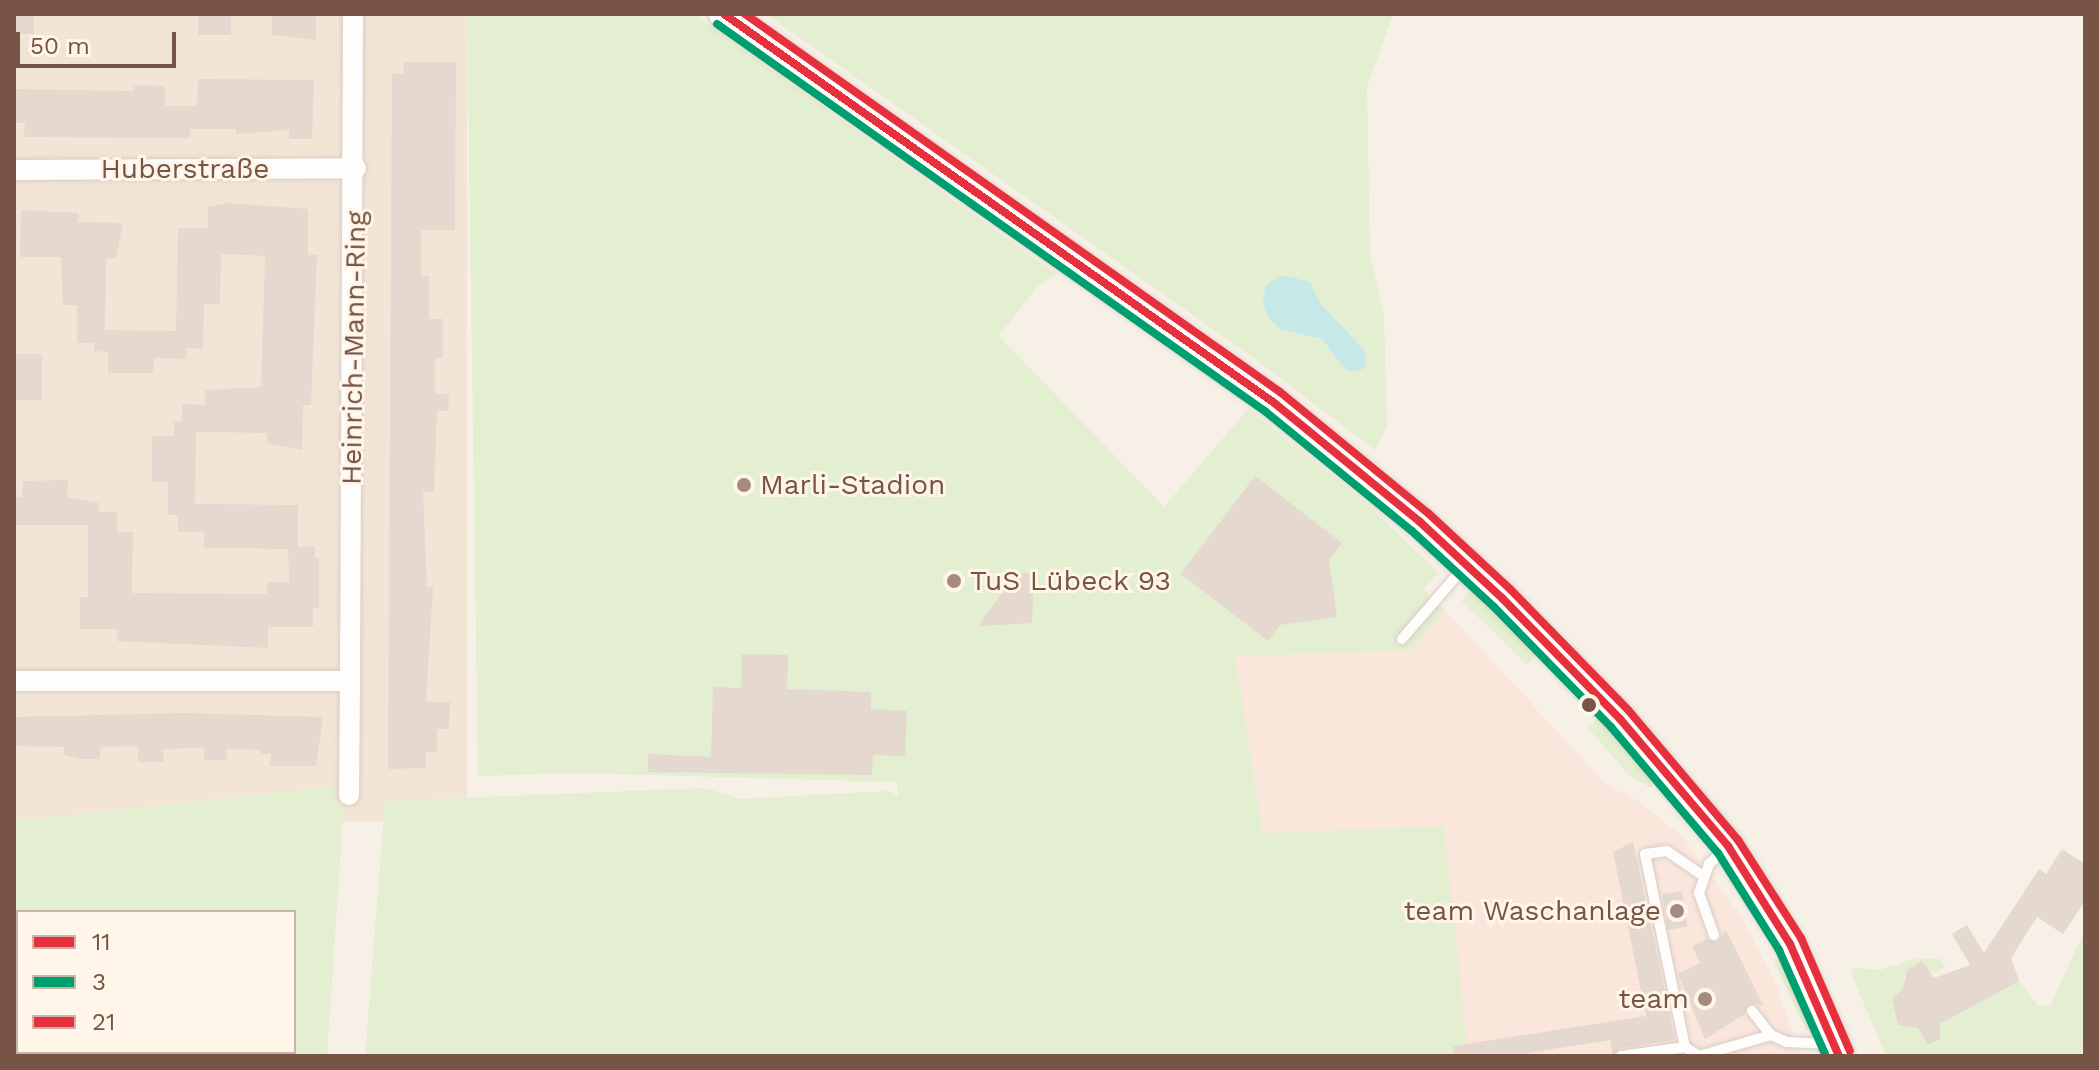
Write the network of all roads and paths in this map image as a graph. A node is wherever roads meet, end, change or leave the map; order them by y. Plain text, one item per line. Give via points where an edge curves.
1 (353, 14) edge
2 (724, 14) edge
3 (356, 168) junction
4 (14, 170) edge
5 (1466, 564) junction
6 (1402, 639) dead end
7 (14, 681) edge
8 (350, 681) junction
9 (349, 795) dead end
10 (1728, 846) junction
11 (1703, 876) junction
12 (1714, 935) dead end
13 (1752, 1011) dead end
14 (1771, 1035) junction
15 (1685, 1047) junction
16 (1837, 1050) edge
17 (1621, 1056) edge

1 - 3 street, Heinrich-Mann-Ring
2 - 5 main road via 1273,402
3 - 4 street, Huberstraße
3 - 8 street, Heinrich-Mann-Ring
5 - 6 lane
5 - 10 main road via 1620,719
7 - 8 street
8 - 9 street, Heinrich-Mann-Ring
10 - 11 lane
10 - 16 main road via 1790,944
11 - 12 lane via 1699,893
11 - 15 lane via 1667,851 1645,854
13 - 14 lane
14 - 15 lane via 1699,1056
14 - 16 lane
15 - 17 lane

